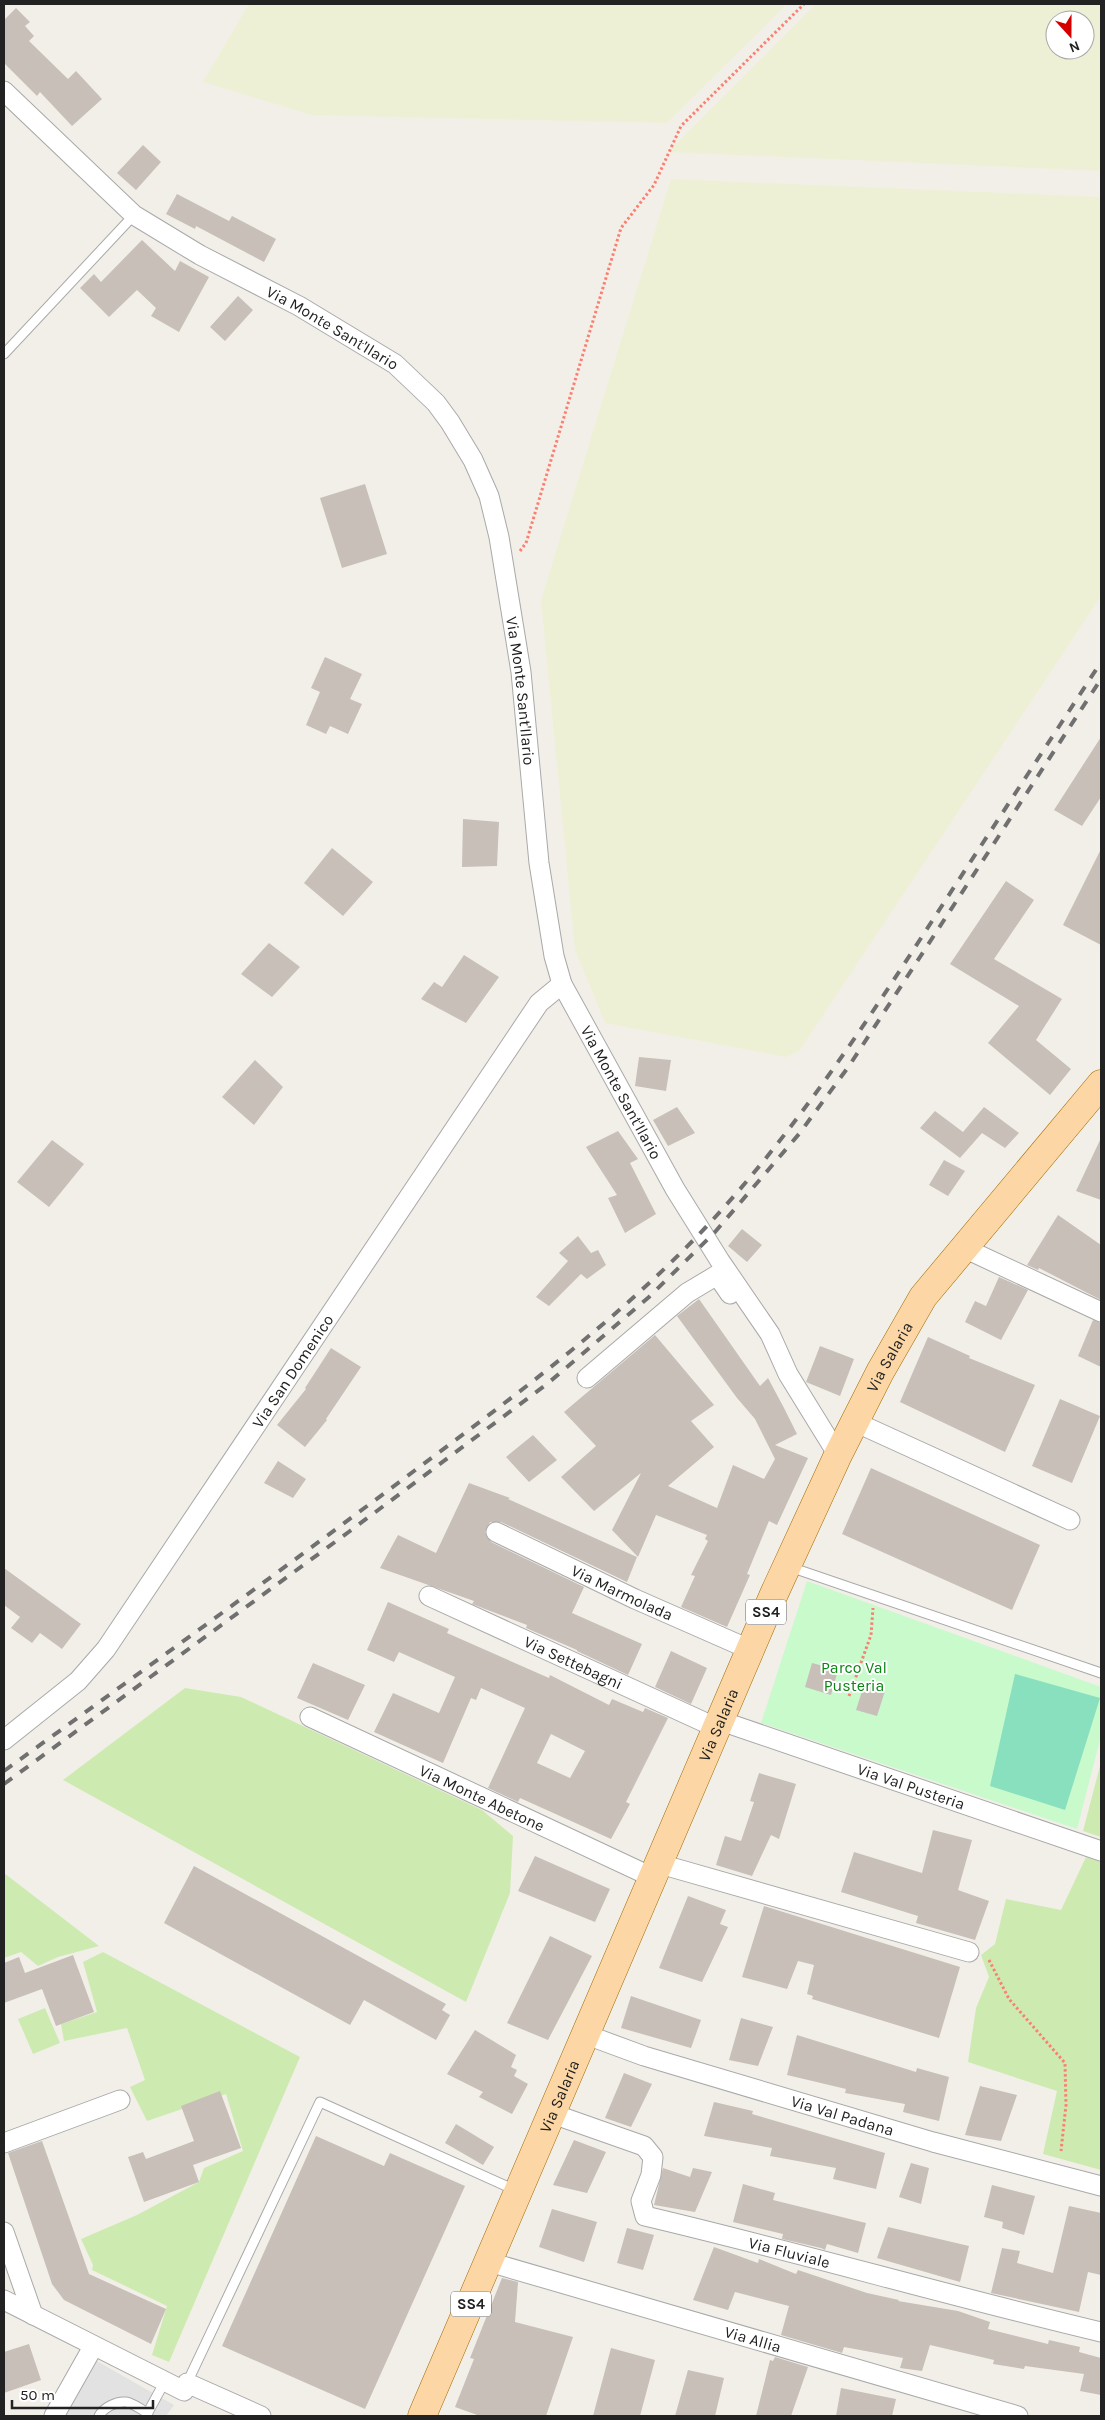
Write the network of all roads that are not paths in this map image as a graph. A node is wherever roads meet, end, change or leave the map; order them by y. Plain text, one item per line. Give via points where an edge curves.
1 (4, 91) edge
2 (134, 214) junction
3 (4, 354) edge
4 (562, 984) junction
5 (1101, 1084) edge
6 (964, 1248) junction
7 (1101, 1312) edge
8 (778, 1352) junction
9 (587, 1378) dead end
10 (855, 1422) junction
11 (838, 1454) junction
12 (1070, 1520) dead end
13 (496, 1532) dead end
14 (787, 1566) junction
15 (429, 1596) dead end
16 (751, 1650) junction
17 (1101, 1673) edge
18 (310, 1717) dead end
19 (719, 1724) junction
20 (4, 1740) edge
21 (1101, 1851) edge
22 (657, 1871) junction
23 (969, 1952) dead end
24 (587, 2035) junction
25 (120, 2100) dead end
26 (553, 2114) junction
27 (4, 2143) edge
28 (1101, 2186) edge
29 (520, 2192) junction
30 (4, 2232) edge
31 (489, 2262) junction
32 (4, 2300) edge
33 (33, 2316) junction
34 (1101, 2332) edge
35 (93, 2347) junction
36 (165, 2381) junction
37 (187, 2384) junction
38 (147, 2415) edge
39 (54, 2416) edge
40 (99, 2416) edge
41 (261, 2416) edge
42 (423, 2416) edge
43 (1018, 2416) edge

1 - 2 street, Via Monte Sant'Ilario
2 - 3 lane
2 - 4 street, Via Monte Sant'Ilario via 200,255 323,320 395,364 436,403 473,460 489,496 504,570 521,672 539,863 554,956
4 - 8 street, Via Monte Sant'Ilario via 675,1189 770,1334
4 - 20 street, Via San Domenico via 539,1002 106,1649 78,1680
5 - 6 main road, Via Salaria / SS4
6 - 7 street
6 - 10 main road, Via Salaria / SS4 via 923,1296
8 - 9 street via 766,1348 717,1275 686,1293
8 - 11 street, Via Monte Sant'Ilario via 788,1374
10 - 11 main road, Via Salaria / SS4
10 - 12 street
11 - 14 main road, Via Salaria / SS4
13 - 16 street, Via Marmolada
14 - 16 main road, Via Salaria / SS4
14 - 17 lane
15 - 19 street, Via Settebagni
16 - 19 main road, Via Salaria / SS4
18 - 22 street, Via Monte Abetone
19 - 21 street, Via Val Pusteria
19 - 22 main road, Via Salaria / SS4
22 - 23 street, Via Monte Abetone
22 - 24 main road, Via Salaria / SS4
24 - 26 main road, Via Salaria / SS4
24 - 28 street, Via Val Padana via 644,2056 934,2142
25 - 27 street
26 - 29 main road, Via Salaria / SS4
26 - 34 street, Via Fluviale via 644,2146 653,2157 651,2175 641,2201 645,2216
29 - 31 main road, Via Salaria / SS4
29 - 37 lane via 320,2102
30 - 33 street
31 - 42 main road, Via Salaria / SS4
31 - 43 street, Via Allia
32 - 33 street
33 - 35 street
35 - 36 street
35 - 39 street
36 - 37 street via 184,2391
36 - 38 lane
37 - 41 street
38 - 40 lane via 127,2402 114,2404

